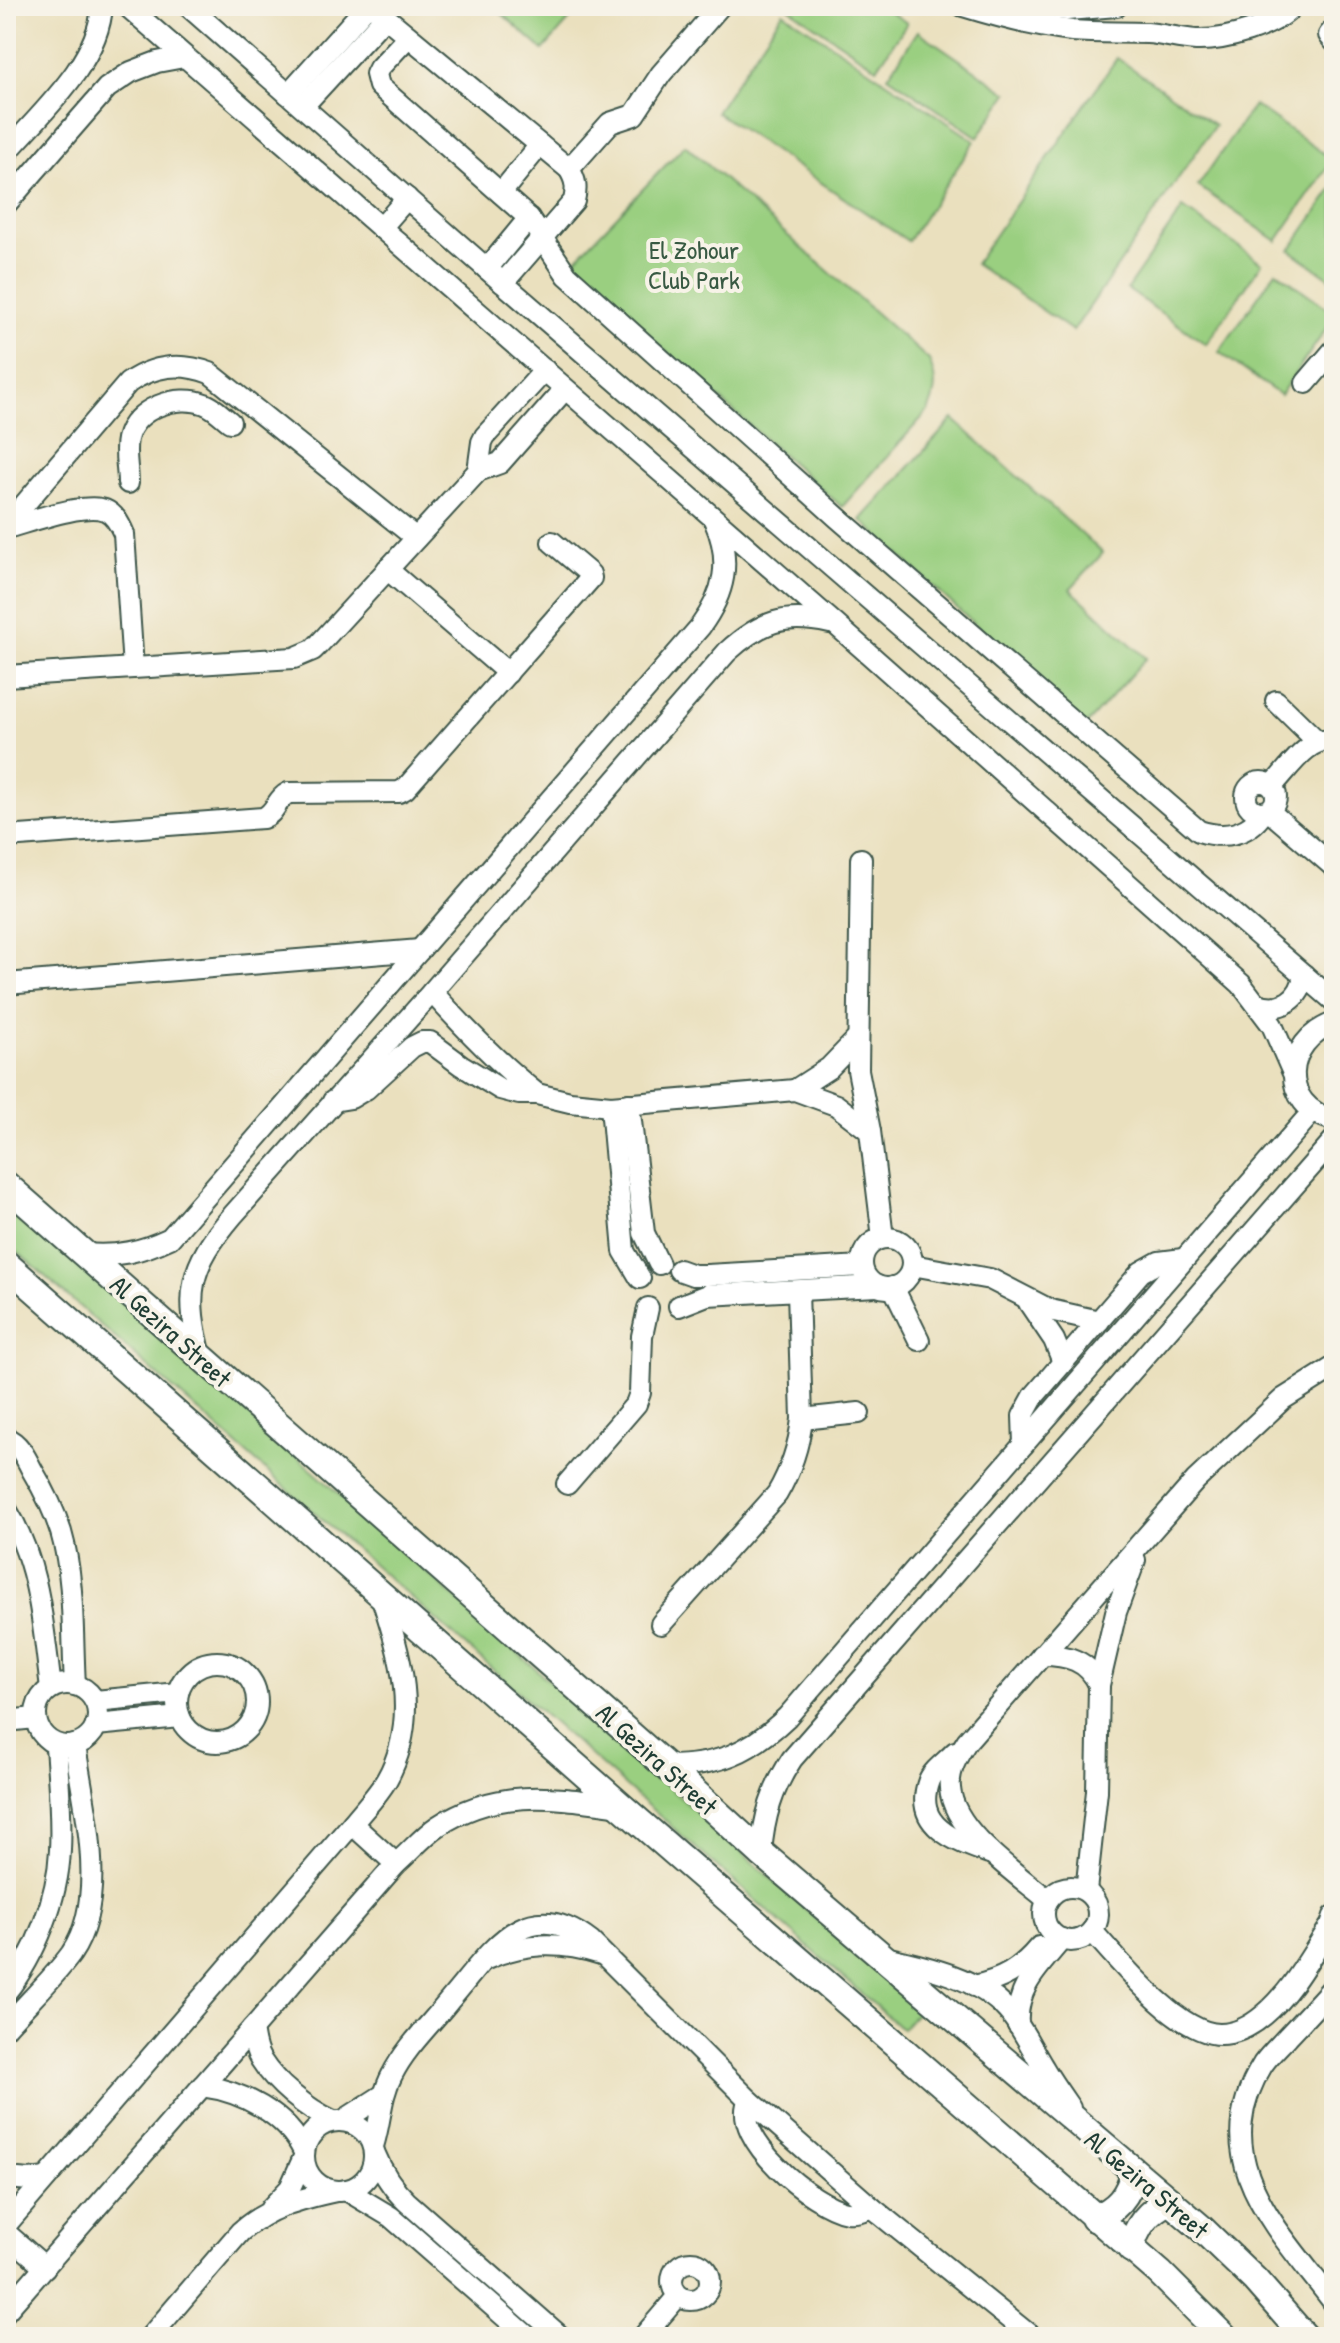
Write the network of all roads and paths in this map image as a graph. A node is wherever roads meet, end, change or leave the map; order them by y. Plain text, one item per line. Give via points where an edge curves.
1 (102, 6) edge
2 (127, 6) edge
3 (188, 6) edge
4 (720, 6) edge
5 (963, 6) edge
6 (1021, 6) edge
7 (1117, 6) edge
8 (1293, 6) edge
9 (375, 10) edge
10 (1334, 29) edge
11 (408, 37) junction
12 (1334, 41) edge
13 (184, 57) junction
14 (63, 87) junction
15 (295, 100) junction
16 (88, 109) junction
17 (540, 145) junction
18 (6, 153) edge
19 (569, 169) junction
20 (501, 193) junction
21 (407, 198) junction
22 (6, 204) edge
23 (529, 218) junction
24 (381, 228) junction
25 (543, 237) junction
26 (487, 269) junction
27 (503, 283) junction
28 (1334, 350) edge
29 (545, 370) junction
30 (128, 383) junction
31 (1306, 383) dead end
32 (565, 389) junction
33 (151, 409) junction
34 (230, 422) dead end
35 (478, 471) junction
36 (128, 483) dead end
37 (713, 518) junction
38 (6, 527) edge
39 (416, 538) junction
40 (552, 542) dead end
41 (387, 569) junction
42 (834, 623) junction
43 (700, 627) junction
44 (727, 652) junction
45 (133, 668) junction
46 (508, 673) junction
47 (6, 676) edge
48 (1276, 701) dead end
49 (1326, 741) edge
50 (1266, 812) junction
51 (6, 837) edge
52 (861, 859) dead end
53 (1334, 867) edge
54 (420, 950) junction
55 (1304, 975) junction
56 (6, 984) edge
57 (432, 992) junction
58 (1334, 1001) edge
59 (1258, 1004) junction
60 (1334, 1023) edge
61 (857, 1039) junction
62 (1293, 1073) junction
63 (795, 1090) junction
64 (537, 1094) junction
65 (333, 1101) junction
66 (620, 1105) junction
67 (1313, 1111) junction
68 (1334, 1120) edge
69 (870, 1131) junction
70 (1288, 1138) junction
71 (1334, 1140) edge
72 (1315, 1162) junction
73 (6, 1185) edge
74 (210, 1195) junction
75 (233, 1215) junction
76 (883, 1238) junction
77 (84, 1254) junction
78 (1183, 1259) junction
79 (659, 1264) junction
80 (912, 1265) junction
81 (862, 1266) junction
82 (679, 1270) junction
83 (13, 1276) edge
84 (640, 1278) junction
85 (885, 1287) junction
86 (798, 1291) junction
87 (1027, 1299) junction
88 (679, 1306) junction
89 (648, 1308) junction
90 (1099, 1321) junction
91 (919, 1340) dead end
92 (202, 1359) junction
93 (1063, 1362) junction
94 (1334, 1367) edge
95 (859, 1413) dead end
96 (802, 1419) junction
97 (6, 1438) edge
98 (1024, 1444) junction
99 (567, 1484) dead end
100 (6, 1509) edge
101 (1143, 1541) junction
102 (380, 1592) junction
103 (661, 1624) dead end
104 (1042, 1655) junction
105 (75, 1685) junction
106 (1099, 1685) junction
107 (51, 1688) junction
108 (178, 1693) junction
109 (95, 1701) junction
110 (180, 1717) junction
111 (787, 1717) junction
112 (35, 1718) junction
113 (6, 1721) edge
114 (96, 1725) junction
115 (810, 1738) junction
116 (66, 1745) junction
117 (666, 1766) junction
118 (621, 1806) junction
119 (352, 1824) junction
120 (761, 1853) junction
121 (396, 1864) junction
122 (1086, 1891) junction
123 (1048, 1900) junction
124 (1334, 1916) edge
125 (1092, 1931) junction
126 (1057, 1935) junction
127 (880, 1956) junction
128 (974, 1986) junction
129 (1334, 1986) edge
130 (6, 1992) edge
131 (1018, 2025) junction
132 (6, 2027) edge
133 (252, 2029) junction
134 (279, 2081) junction
135 (202, 2086) junction
136 (383, 2095) junction
137 (749, 2100) junction
138 (258, 2104) junction
139 (338, 2120) junction
140 (1085, 2131) junction
141 (373, 2149) junction
142 (304, 2156) junction
143 (1134, 2172) junction
144 (6, 2178) edge
145 (46, 2178) junction
146 (341, 2190) junction
147 (1169, 2201) junction
148 (871, 2207) junction
149 (268, 2211) junction
150 (1094, 2218) junction
151 (6, 2225) edge
152 (6, 2233) edge
153 (1131, 2249) junction
154 (45, 2267) junction
155 (678, 2296) dead end
156 (1334, 2303) edge
157 (175, 2308) junction
158 (6, 2311) edge
159 (150, 2337) edge
160 (167, 2337) edge
161 (528, 2337) edge
162 (561, 2337) edge
163 (643, 2337) edge
164 (1032, 2337) edge
165 (1224, 2337) edge
166 (1305, 2337) edge

1 - 14 street via 94,40
2 - 13 street
3 - 15 street
4 - 19 street via 661,74 634,115 610,123
5 - 8 street via 1036,26 1200,40 1270,23
6 - 7 street
9 - 11 street
9 - 15 street
10 - 12 street via 1329,35
11 - 17 street
11 - 20 street via 379,68 379,86
13 - 16 street via 131,72
13 - 24 street
14 - 16 street
14 - 18 street
15 - 21 street
16 - 22 street
17 - 19 street
17 - 20 street
19 - 25 street via 577,190 574,201
20 - 23 street
21 - 24 street
21 - 26 street
23 - 25 street
23 - 26 street
24 - 29 street
25 - 27 street
25 - 50 street via 567,275 1199,831 1236,834
26 - 27 street
27 - 55 street
28 - 31 street
29 - 32 street
29 - 35 street via 485,436
30 - 33 street
30 - 38 street
30 - 39 street via 161,366 210,373
32 - 35 street via 500,463
32 - 37 street
33 - 34 street via 187,400 206,404
33 - 36 street via 127,438
35 - 39 street
37 - 42 street
37 - 43 street via 726,563 714,608
38 - 45 street via 80,509 111,514 124,534
39 - 41 street
40 - 46 street via 591,578
41 - 45 street via 303,655
41 - 46 street
42 - 44 street via 805,617 776,620 749,632
42 - 59 street
43 - 44 street
43 - 54 street
44 - 57 street
45 - 47 street
46 - 51 street via 399,792 288,793 263,818
48 - 49 street
49 - 50 street via 1272,786 1251,785 1246,795 1252,810
50 - 53 street
52 - 61 street
54 - 56 street
54 - 74 street
55 - 58 street
55 - 59 street via 1289,1002
57 - 64 street via 478,1043
57 - 65 street
59 - 62 street
60 - 62 street via 1321,1027 1301,1046
61 - 63 street via 829,1068
61 - 69 street
62 - 67 street via 1299,1094
63 - 66 street
63 - 69 street via 836,1105
64 - 65 street via 500,1089 436,1045 422,1042 366,1089
64 - 66 street
65 - 75 street
66 - 79 street via 644,1233
66 - 84 street via 624,1251
67 - 68 street
67 - 70 street
69 - 76 street
70 - 72 street via 1303,1144
70 - 78 street
71 - 72 street
72 - 115 street
73 - 77 main road, Al Gezira Street
74 - 75 street
74 - 77 street via 170,1238 143,1251
75 - 92 street via 208,1245 193,1282 192,1321
76 - 80 street via 901,1241
76 - 81 street via 867,1247
77 - 92 main road, Al Gezira Street
78 - 90 street via 1159,1262 1141,1272
78 - 98 street
79 - 82 street
79 - 84 street
80 - 85 street via 906,1279
80 - 87 street via 990,1279
81 - 82 street via 707,1275
81 - 85 street via 864,1274
82 - 88 street via 686,1292
83 - 102 main road
84 - 89 street via 639,1294
85 - 86 street
85 - 91 street
86 - 88 street via 707,1295
86 - 96 street
87 - 90 street
87 - 93 street
88 - 89 street via 664,1312
89 - 99 street via 636,1404
90 - 93 street
92 - 117 main road, Al Gezira Street
93 - 98 street via 1025,1409
94 - 101 street via 1283,1399 1196,1480
95 - 96 street
96 - 103 street via 794,1458 777,1494
97 - 105 street via 22,1451 61,1533
98 - 111 street
100 - 107 street via 38,1591
101 - 104 street
101 - 106 street via 1116,1612
102 - 118 main road
102 - 119 street via 401,1656 406,1698 402,1740 387,1780
104 - 106 street via 1079,1661
104 - 123 street via 967,1741 954,1762 949,1787 955,1811 970,1831
105 - 107 street
105 - 109 street
106 - 122 street via 1097,1791
107 - 112 street via 36,1706
108 - 109 street
108 - 110 street
108 - 110 street via 197,1667 229,1663 243,1670 258,1699 247,1729 234,1739 202,1739
109 - 114 street
110 - 114 street
111 - 115 street
111 - 117 street via 753,1746 720,1761
112 - 113 street
112 - 116 street via 46,1738
114 - 116 street via 84,1741
115 - 120 street via 778,1780
116 - 130 street via 57,1879 37,1936
116 - 132 street via 93,1879 91,1906 70,1954
117 - 120 main road, Al Gezira Street
118 - 121 street via 542,1797 474,1808 437,1827
118 - 150 main road
119 - 121 street
119 - 145 street
120 - 127 main road, Al Gezira Street
121 - 133 street
122 - 123 street via 1065,1887
122 - 125 street via 1098,1910
123 - 126 street via 1044,1917
124 - 125 street via 1266,2013 1242,2031 1217,2034 1168,2010
125 - 126 street via 1078,1939
126 - 128 street via 1012,1974
126 - 131 street via 1023,1989
127 - 128 street
127 - 140 main road, Al Gezira Street
128 - 131 street via 999,2002
129 - 156 street via 1264,2062 1247,2096 1241,2133 1245,2171 1260,2205
131 - 140 street
133 - 134 street via 259,2058
133 - 135 street
134 - 138 street
134 - 139 street via 309,2107
135 - 138 street
135 - 154 street
136 - 137 street via 409,2048 484,1960 516,1948 568,1945 601,1954
136 - 139 street
136 - 141 street
137 - 148 street
137 - 148 street via 744,2113 748,2127 783,2174 843,2211
138 - 142 street via 290,2131
139 - 141 street via 366,2133
139 - 142 street via 308,2138
140 - 143 main road, Al Gezira Street
141 - 146 street via 367,2176
141 - 162 street via 392,2188
142 - 146 street via 314,2181
142 - 149 street via 290,2188
143 - 147 main road, Al Gezira Street
143 - 150 main road via 1122,2201
144 - 145 street
145 - 151 street
146 - 149 street
146 - 161 street via 391,2217
147 - 153 main road via 1140,2223
147 - 166 main road, Al Gezira Street via 1255,2280
148 - 164 street
149 - 157 street via 240,2232
150 - 153 main road
152 - 154 street
153 - 165 main road
154 - 158 street
155 - 163 street
157 - 159 street
157 - 160 street

